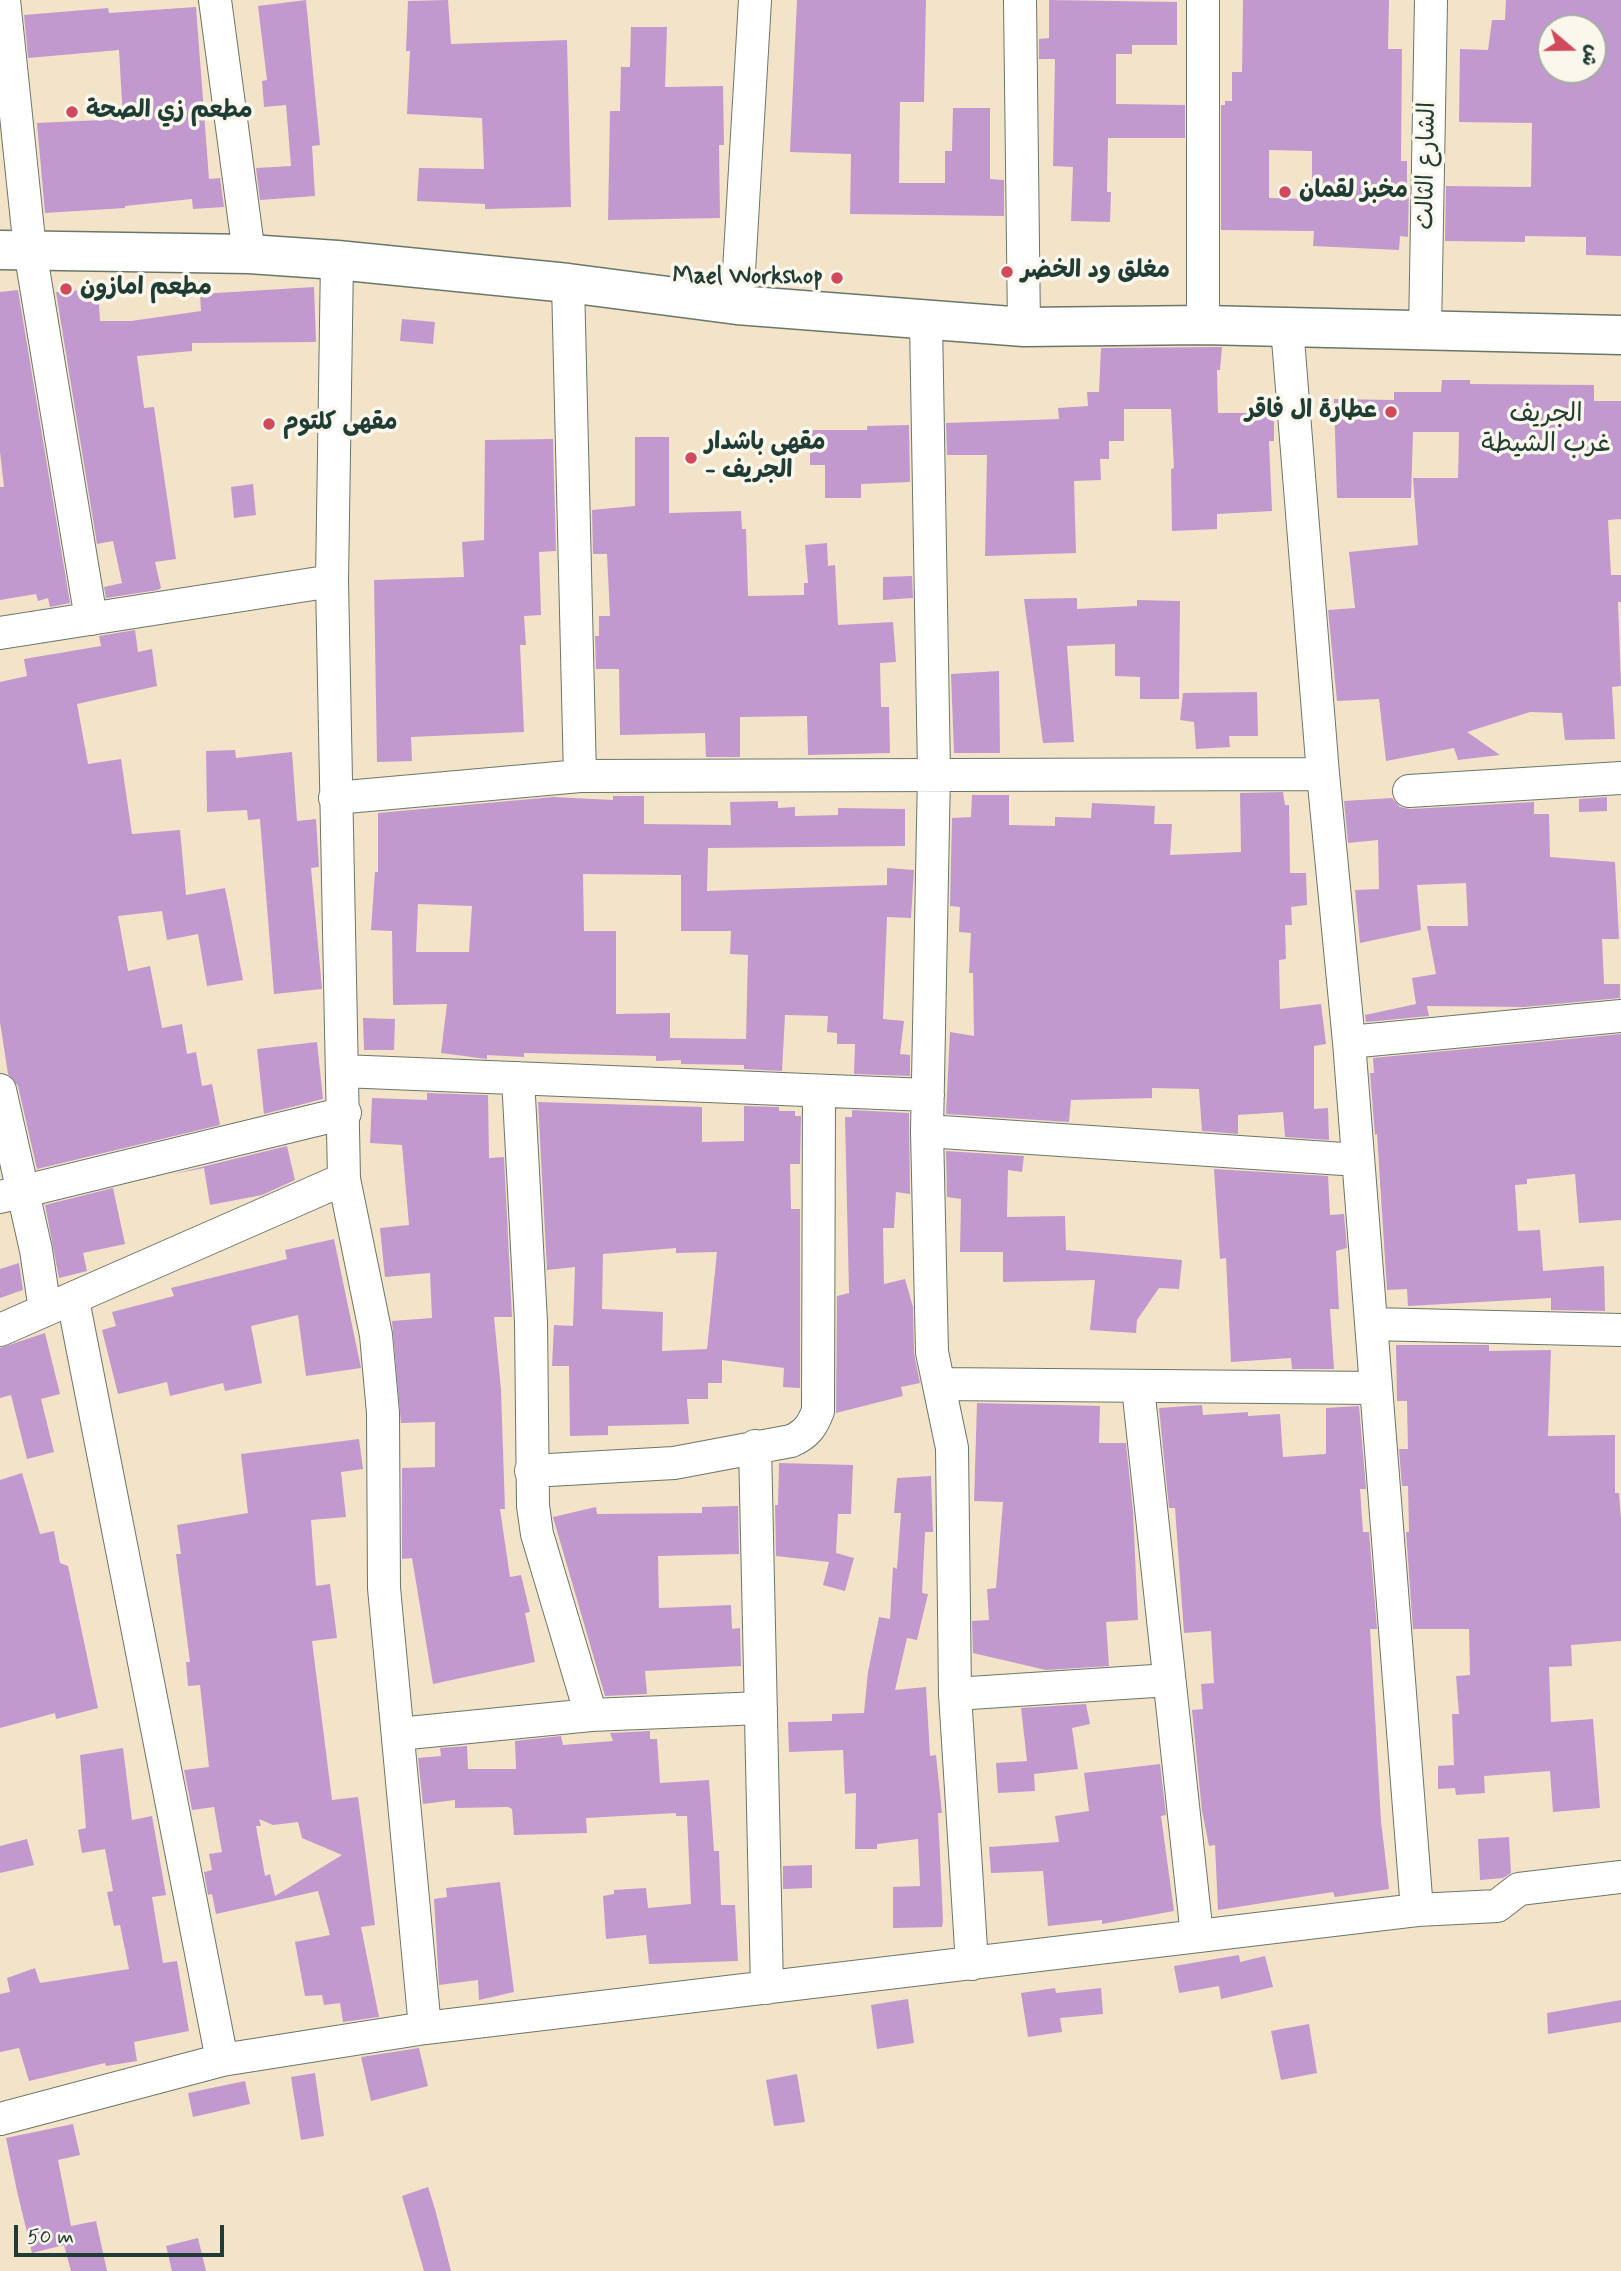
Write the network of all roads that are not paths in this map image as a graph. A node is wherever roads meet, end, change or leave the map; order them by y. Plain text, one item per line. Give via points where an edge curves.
1 (4, 0) edge
2 (215, 0) edge
3 (755, 0) edge
4 (1020, 0) edge
5 (1203, 0) edge
6 (1431, 0) edge
7 (15, 250) edge
8 (249, 254) junction
9 (337, 260) junction
10 (568, 283) junction
11 (737, 305) junction
12 (926, 322) junction
13 (1203, 325) junction
14 (1024, 327) junction
15 (1287, 327) junction
16 (1425, 331) junction
17 (1621, 335) edge
18 (332, 581) junction
19 (91, 619) junction
20 (0, 633) edge
21 (934, 773) junction
22 (1323, 774) junction
23 (580, 776) junction
24 (1621, 778) edge
25 (1409, 792) dead end
26 (335, 798) junction
27 (1621, 1016) edge
28 (1349, 1042) junction
29 (342, 1071) junction
30 (518, 1078) junction
31 (0, 1090) edge
32 (819, 1092) junction
33 (928, 1095) junction
34 (345, 1113) junction
35 (927, 1131) junction
36 (1358, 1160) junction
37 (344, 1179) junction
38 (11, 1194) edge
39 (59, 1305) junction
40 (1371, 1324) junction
41 (0, 1330) edge
42 (1621, 1330) edge
43 (939, 1384) junction
44 (1138, 1387) junction
45 (1376, 1388) junction
46 (755, 1446) junction
47 (531, 1471) junction
48 (1170, 1680) junction
49 (955, 1694) junction
50 (761, 1708) junction
51 (592, 1715) junction
52 (398, 1734) junction
53 (1621, 1877) edge
54 (1417, 1910) junction
55 (1197, 1936) junction
56 (972, 1965) junction
57 (767, 1988) junction
58 (425, 2028) junction
59 (222, 2060) junction
60 (0, 2119) edge

1 - 7 street
2 - 8 street
3 - 11 street
4 - 14 street
5 - 13 street
6 - 16 street, الشارع الثالث
7 - 8 street
7 - 19 street
8 - 9 street
9 - 10 street
9 - 18 street
10 - 11 street
10 - 23 street
11 - 12 street
12 - 14 street
12 - 21 street
13 - 14 street
13 - 15 street
15 - 16 street
15 - 22 street
16 - 17 street
18 - 19 street
18 - 26 street
19 - 20 street
21 - 22 street
21 - 23 street
21 - 33 street
22 - 28 street
23 - 26 street
24 - 25 street
26 - 29 street
27 - 28 street
28 - 36 street
29 - 30 street
29 - 34 street
30 - 32 street
30 - 47 street via 531,1322
31 - 38 street
32 - 33 street
32 - 46 street via 818,1411 804,1435
33 - 35 street
34 - 37 street
34 - 38 street
35 - 36 street
35 - 43 street via 932,1352
36 - 40 street
37 - 39 street
37 - 52 street via 376,1335 383,1413 384,1588
38 - 39 street
39 - 41 street
39 - 59 street
40 - 42 street
40 - 45 street
43 - 44 street
43 - 49 street via 952,1448
44 - 45 street
44 - 48 street
45 - 54 street
46 - 47 street via 674,1463
46 - 50 street
47 - 51 street via 537,1534
48 - 49 street
48 - 55 street
49 - 56 street
50 - 51 street
50 - 57 street
51 - 52 street
52 - 58 street
53 - 54 street via 1519,1889 1497,1906
54 - 55 street
55 - 56 street
56 - 57 street
57 - 58 street
58 - 59 street
59 - 60 street

